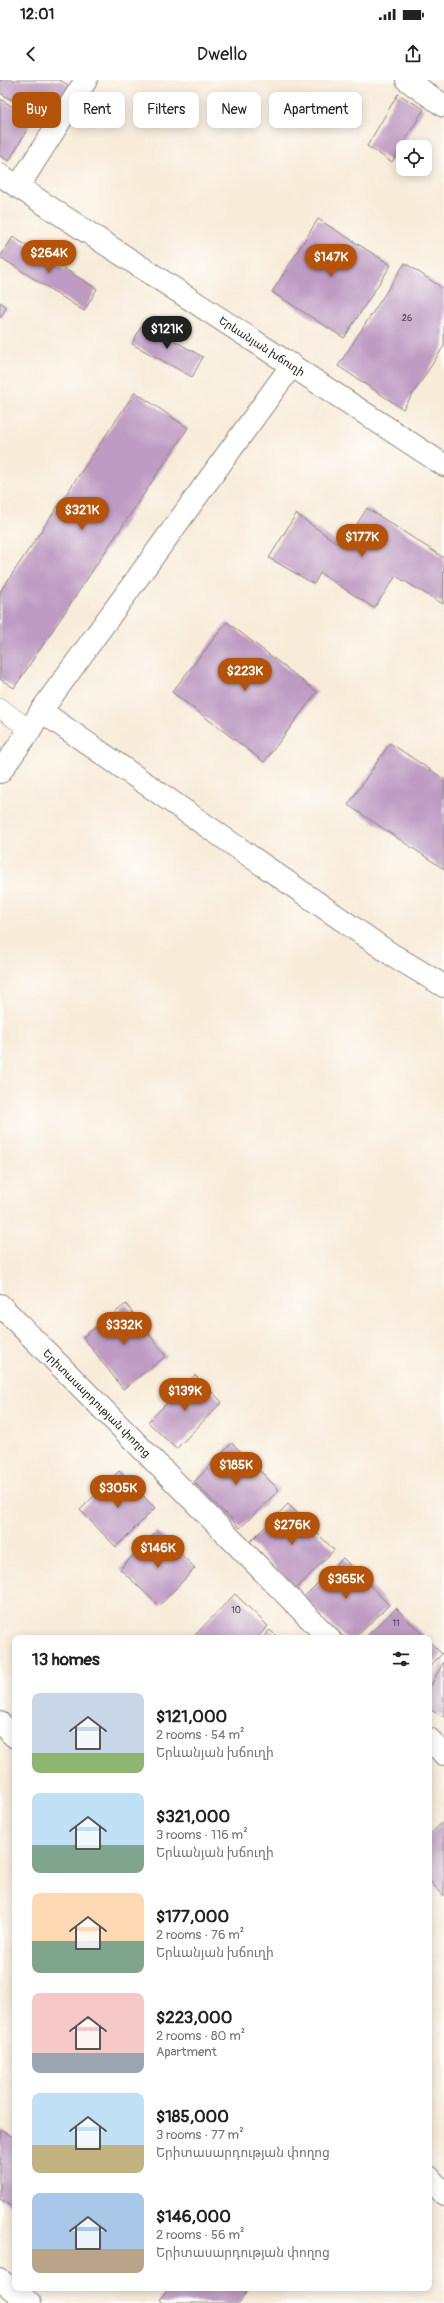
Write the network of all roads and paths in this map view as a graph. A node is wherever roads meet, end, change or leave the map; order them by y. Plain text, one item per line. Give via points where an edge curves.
1 (86, 80) edge
2 (407, 80) edge
3 (444, 106) edge
4 (9, 181) edge
5 (292, 365) junction
6 (444, 465) edge
7 (0, 708) edge
8 (41, 711) junction
9 (30, 730) junction
10 (0, 772) edge
11 (444, 986) edge
12 (0, 1305) edge
13 (326, 1635) edge
14 (0, 1723) edge
15 (12, 1734) edge
16 (432, 1742) edge
17 (444, 1754) edge
18 (432, 2181) edge
19 (444, 2194) edge
20 (0, 2280) edge
21 (12, 2289) edge
22 (14, 2291) edge
23 (30, 2303) edge

1 - 4 street
2 - 3 street
4 - 5 street, Երևանյան խճուղի
5 - 6 street, Երևանյան խճուղի
5 - 8 street
7 - 9 lane
8 - 9 street
8 - 11 street via 391,954
9 - 10 street
12 - 13 street, Երիտասարդության փողոց
14 - 15 street
16 - 17 street
18 - 19 street
20 - 21 street
22 - 23 street

